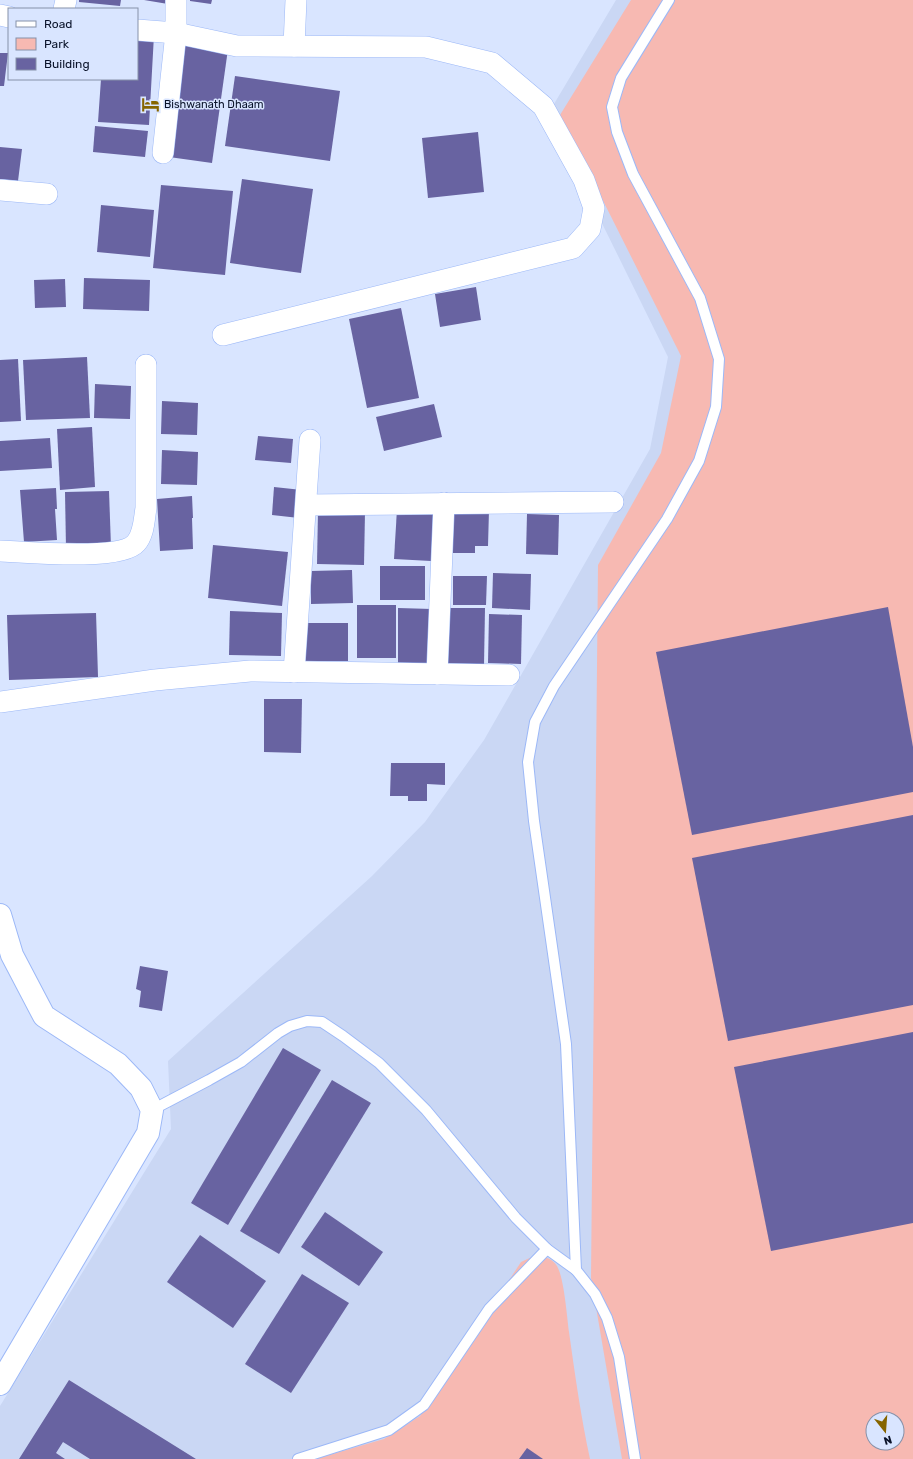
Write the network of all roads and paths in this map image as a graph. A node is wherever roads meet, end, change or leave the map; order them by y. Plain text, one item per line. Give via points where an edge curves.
1 (176, 0) edge
2 (296, 0) edge
3 (669, 0) edge
4 (138, 30) edge
5 (176, 33) junction
6 (294, 46) junction
7 (163, 153) dead end
8 (0, 190) edge
9 (47, 194) dead end
10 (223, 335) dead end
11 (146, 365) dead end
12 (310, 440) dead end
13 (613, 502) dead end
14 (444, 503) junction
15 (306, 505) junction
16 (0, 551) edge
17 (294, 672) junction
18 (437, 674) junction
19 (509, 674) dead end
20 (0, 702) edge
21 (0, 915) edge
22 (6, 957) edge
23 (152, 1110) junction
24 (547, 1249) junction
25 (576, 1270) junction
26 (0, 1384) edge
27 (298, 1459) edge
28 (635, 1459) edge

1 - 5 street
2 - 6 street
3 - 25 lane via 622,78 612,107 617,132 633,174 700,298 719,358 716,407 699,461 667,519 544,704 535,722 528,762 566,1044
4 - 5 street
5 - 6 street via 237,46
5 - 7 street
6 - 10 street via 426,47 492,63 543,106 584,180 594,208 590,229 573,248
8 - 9 street
11 - 16 street via 146,508 143,530 136,544 124,550 86,555
12 - 15 street
13 - 14 street
14 - 15 street
14 - 18 street
15 - 17 street
17 - 18 street
17 - 20 street via 250,671 155,680
18 - 19 street
21 - 22 street
22 - 23 street via 44,1016 118,1064 141,1088
23 - 24 lane via 241,1062 290,1026 307,1021 322,1022 379,1063 420,1105 516,1218
23 - 26 street via 148,1133
24 - 25 lane
24 - 27 lane via 489,1310 424,1405 389,1430
25 - 28 lane via 595,1294 607,1318 619,1357

